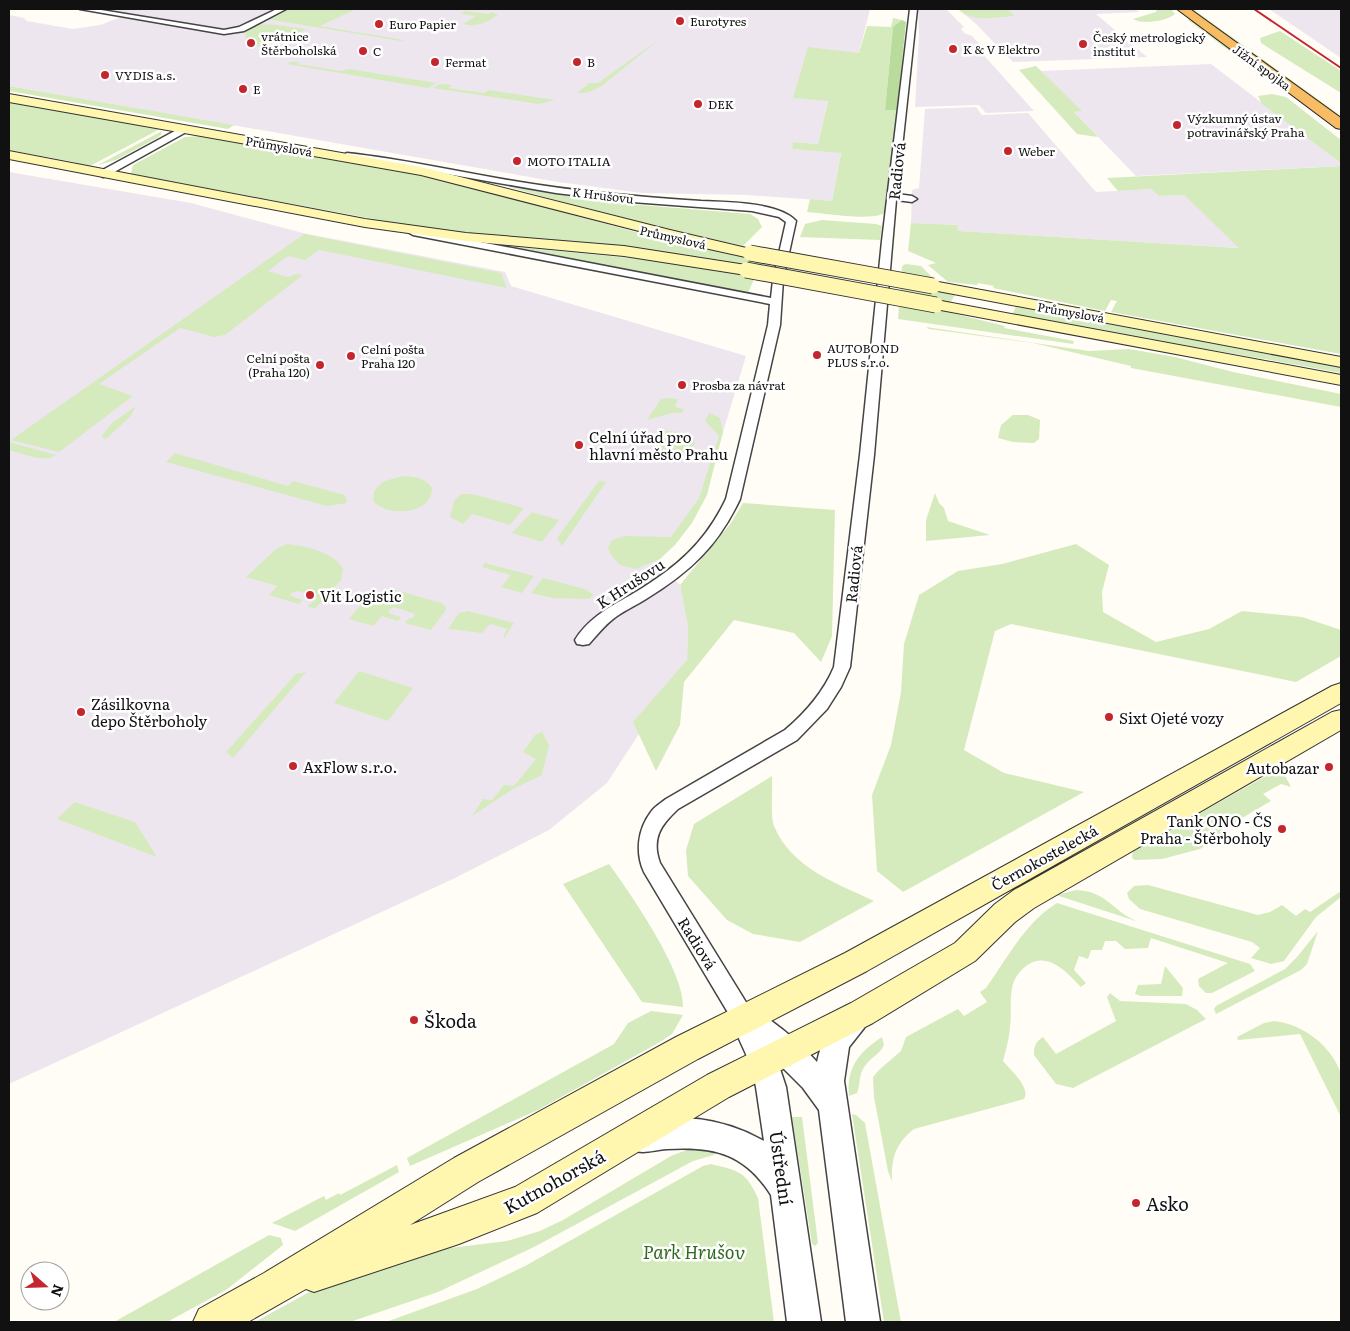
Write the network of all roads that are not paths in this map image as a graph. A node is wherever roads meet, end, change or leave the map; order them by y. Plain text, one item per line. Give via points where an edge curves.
1 (84, 9) edge
2 (282, 9) edge
3 (913, 9) edge
4 (1183, 9) edge
5 (1198, 9) edge
6 (9, 98) edge
7 (1341, 112) edge
8 (1341, 125) edge
9 (184, 129) junction
10 (9, 155) edge
11 (332, 155) junction
12 (103, 173) junction
13 (894, 197) junction
14 (912, 199) dead end
15 (365, 223) junction
16 (776, 302) junction
17 (1341, 362) edge
18 (1339, 380) edge
19 (583, 640) dead end
20 (1341, 692) edge
21 (1341, 720) edge
22 (862, 1013) junction
23 (744, 1019) junction
24 (776, 1058) junction
25 (833, 1106) junction
26 (625, 1141) junction
27 (786, 1194) junction
28 (277, 1286) junction
29 (212, 1322) edge
30 (804, 1322) edge
31 (863, 1322) edge

1 - 2 street via 224,32 241,28
3 - 13 street, Radiová
4 - 8 highway, Jižní spojka
5 - 7 highway, Jižní spojka
6 - 9 main road, Průmyslová
9 - 11 main road, Průmyslová
9 - 12 street
10 - 12 main road, Průmyslová
11 - 16 street, K Hrušovu via 378,158 519,185 772,211 786,217 792,224
11 - 17 main road, Průmyslová, bridge via 461,180 640,229 750,253
12 - 15 main road, Průmyslová
13 - 14 street
13 - 23 street, Radiová via 845,653 837,681 820,709 791,735 672,804 658,816 647,846 650,866
15 - 16 street
15 - 18 main road, Průmyslová, bridge via 466,237 624,251 746,270
16 - 19 street, K Hrušovu via 774,325 733,499 721,525 696,557 605,618
20 - 23 main road, Černokostelecká via 856,962
21 - 22 main road, Černokostelecká via 1024,899 965,952
22 - 24 main road, Černokostelecká
22 - 25 street via 849,1024 836,1043 830,1072
23 - 24 street, Ústřední
23 - 28 main road, Kutnohorská via 466,1170
24 - 25 street, Ústřední via 813,1076
24 - 26 main road, Kutnohorská via 718,1086
24 - 27 street, Ústřední via 771,1087
25 - 31 street, Ústřední
26 - 27 street via 676,1134 729,1139 755,1151 768,1163
26 - 28 main road, Kutnohorská via 518,1204
27 - 30 street, Ústřední
28 - 29 main road, Kutnohorská

